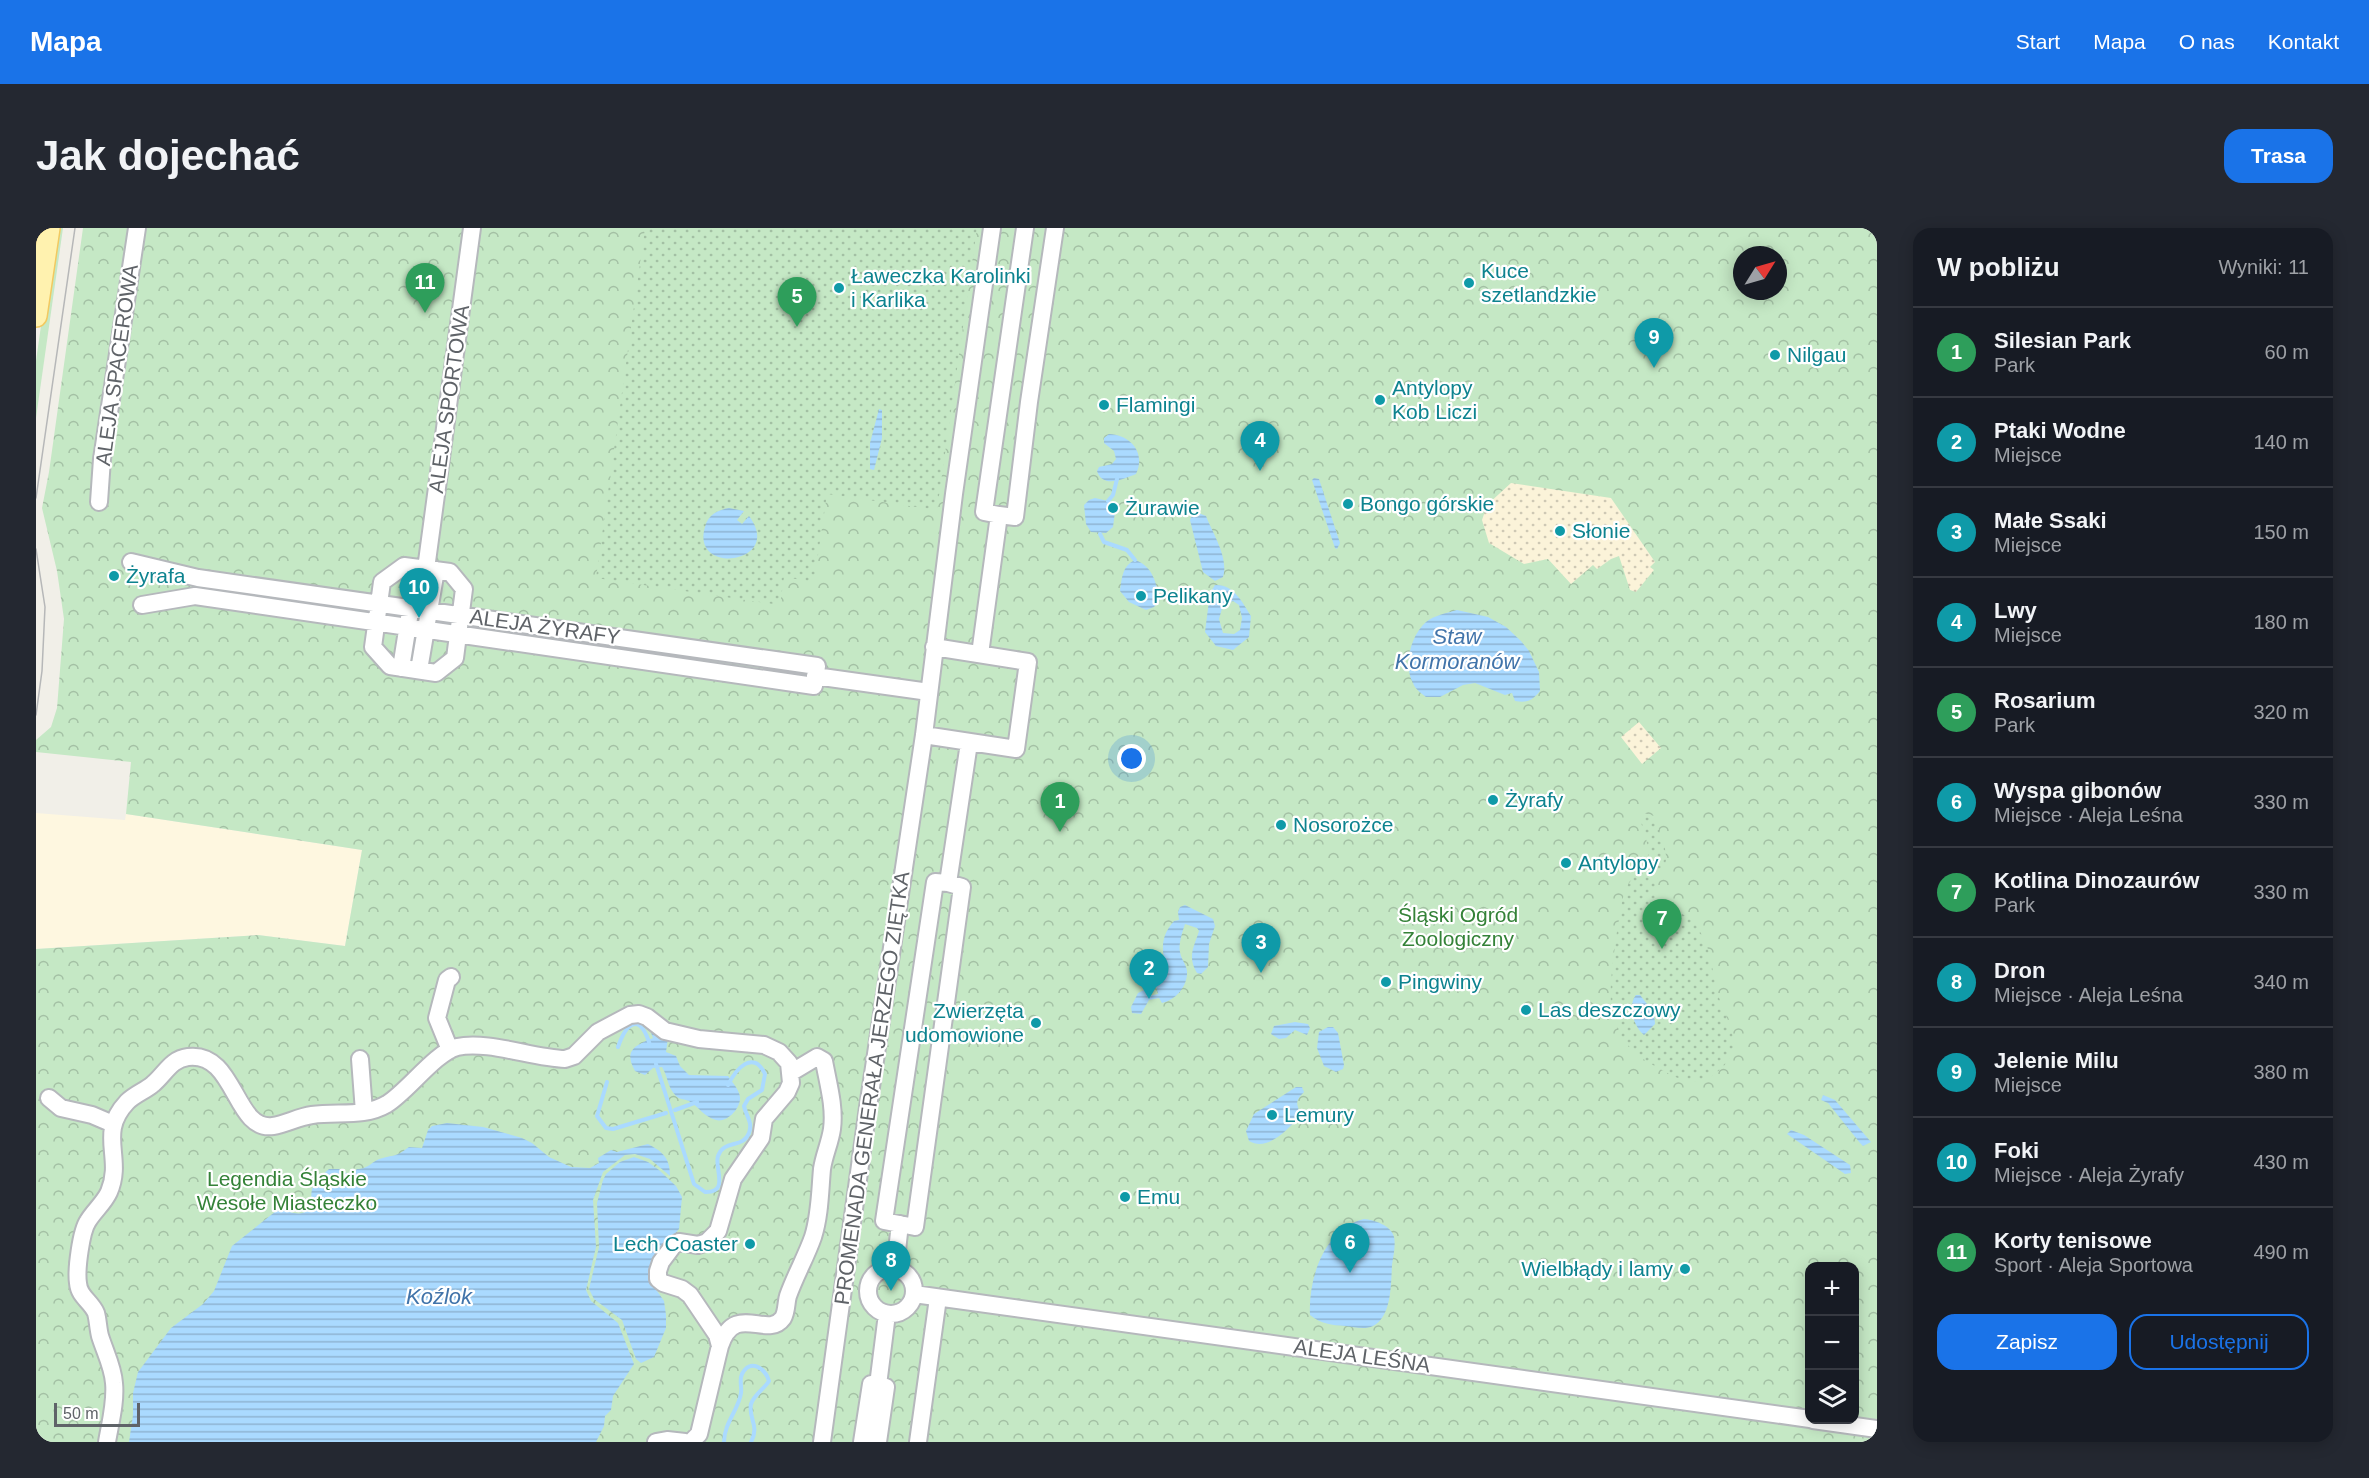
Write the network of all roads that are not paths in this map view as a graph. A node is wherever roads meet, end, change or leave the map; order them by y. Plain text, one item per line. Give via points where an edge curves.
1 (49, 228) edge
2 (137, 228) edge
3 (472, 228) edge
4 (992, 228) edge
5 (1025, 228) edge
6 (1055, 228) edge
7 (36, 316) edge
8 (99, 502) dead end
9 (999, 515) junction
10 (131, 562) dead end
11 (426, 569) junction
12 (379, 603) junction
13 (142, 605) dead end
14 (410, 608) junction
15 (429, 610) junction
16 (460, 615) junction
17 (376, 622) junction
18 (408, 626) junction
19 (426, 629) junction
20 (458, 634) junction
21 (934, 647) junction
22 (980, 654) junction
23 (401, 668) junction
24 (419, 670) junction
25 (815, 676) junction
26 (929, 692) junction
27 (924, 735) junction
28 (969, 742) junction
29 (948, 883) junction
30 (451, 977) dead end
31 (450, 1050) junction
32 (360, 1059) dead end
33 (792, 1072) junction
34 (49, 1098) dead end
35 (364, 1112) junction
36 (113, 1124) junction
37 (900, 1224) junction
38 (895, 1268) junction
39 (845, 1283) junction
40 (868, 1287) junction
41 (914, 1294) junction
42 (938, 1298) junction
43 (887, 1314) junction
44 (720, 1346) junction
45 (878, 1385) junction
46 (1805, 1418) edge
47 (1844, 1424) edge
48 (1877, 1429) edge
49 (107, 1442) edge
50 (656, 1442) edge
51 (685, 1442) edge
52 (691, 1442) edge
53 (822, 1442) edge
54 (862, 1442) edge
55 (878, 1442) edge
56 (918, 1442) edge

1 - 7 main road
2 - 8 street, ALEJA SPACEROWA
3 - 11 street, ALEJA SPORTOWA
4 - 21 street
5 - 9 street via 984,512
6 - 9 street via 1015,517
9 - 22 street
10 - 12 street, ALEJA ŻYRAFY via 198,578
11 - 12 street via 404,566 382,582
11 - 14 street
11 - 15 street
11 - 16 street via 450,572 464,589
12 - 14 street, ALEJA ŻYRAFY
12 - 17 street
13 - 17 street, ALEJA ŻYRAFY via 195,596
14 - 15 street, ALEJA ŻYRAFY
14 - 18 street
15 - 16 street, ALEJA ŻYRAFY
15 - 19 street
16 - 20 street
16 - 25 street, ALEJA ŻYRAFY
17 - 18 street, ALEJA ŻYRAFY
17 - 23 street via 373,647 390,666
18 - 19 street, ALEJA ŻYRAFY
18 - 23 street
19 - 20 street, ALEJA ŻYRAFY
19 - 24 street
20 - 24 street via 455,658 436,672
20 - 25 street, ALEJA ŻYRAFY
21 - 22 street
21 - 26 street, PROMENADA GENERAŁA JERZEGO ZIĘTKA
22 - 28 street via 1028,662 1016,749
23 - 24 street
25 - 26 street
26 - 27 street, PROMENADA GENERAŁA JERZEGO ZIĘTKA
27 - 28 street
27 - 39 street, PROMENADA GENERAŁA JERZEGO ZIĘTKA
28 - 29 street
29 - 37 street via 935,882 885,1213 884,1221
29 - 37 street via 962,887 915,1227
30 - 31 street via 437,1018
31 - 33 street via 474,1046 565,1059 574,1056 598,1032 639,1014 665,1031 771,1048 786,1059
31 - 35 street via 387,1104
32 - 35 street
33 - 44 street via 787,1092 764,1119 761,1138 734,1179 718,1231 698,1245 679,1242 658,1270 658,1279 663,1283 690,1295 713,1327
33 - 44 street via 817,1057 824,1061 831,1103 832,1125 814,1234 782,1318 767,1325 734,1324 723,1334
34 - 36 street via 61,1108
35 - 36 street via 311,1115 274,1126 258,1124 247,1115 220,1071 194,1056 172,1063 154,1084 126,1103
36 - 49 street via 112,1184 85,1227 77,1281 81,1294 96,1312 114,1384
37 - 38 street
38 - 40 street via 880,1270
38 - 41 street via 907,1274
39 - 40 street
39 - 53 street, PROMENADA GENERAŁA JERZEGO ZIĘTKA
40 - 43 street via 874,1307
41 - 42 street, ALEJA LEŚNA
41 - 43 street via 908,1307
42 - 46 street, ALEJA LEŚNA
42 - 56 street
43 - 45 street
44 - 52 street via 699,1434
45 - 54 street via 871,1384
45 - 55 street via 886,1387
47 - 48 street, ALEJA LEŚNA
50 - 51 street

